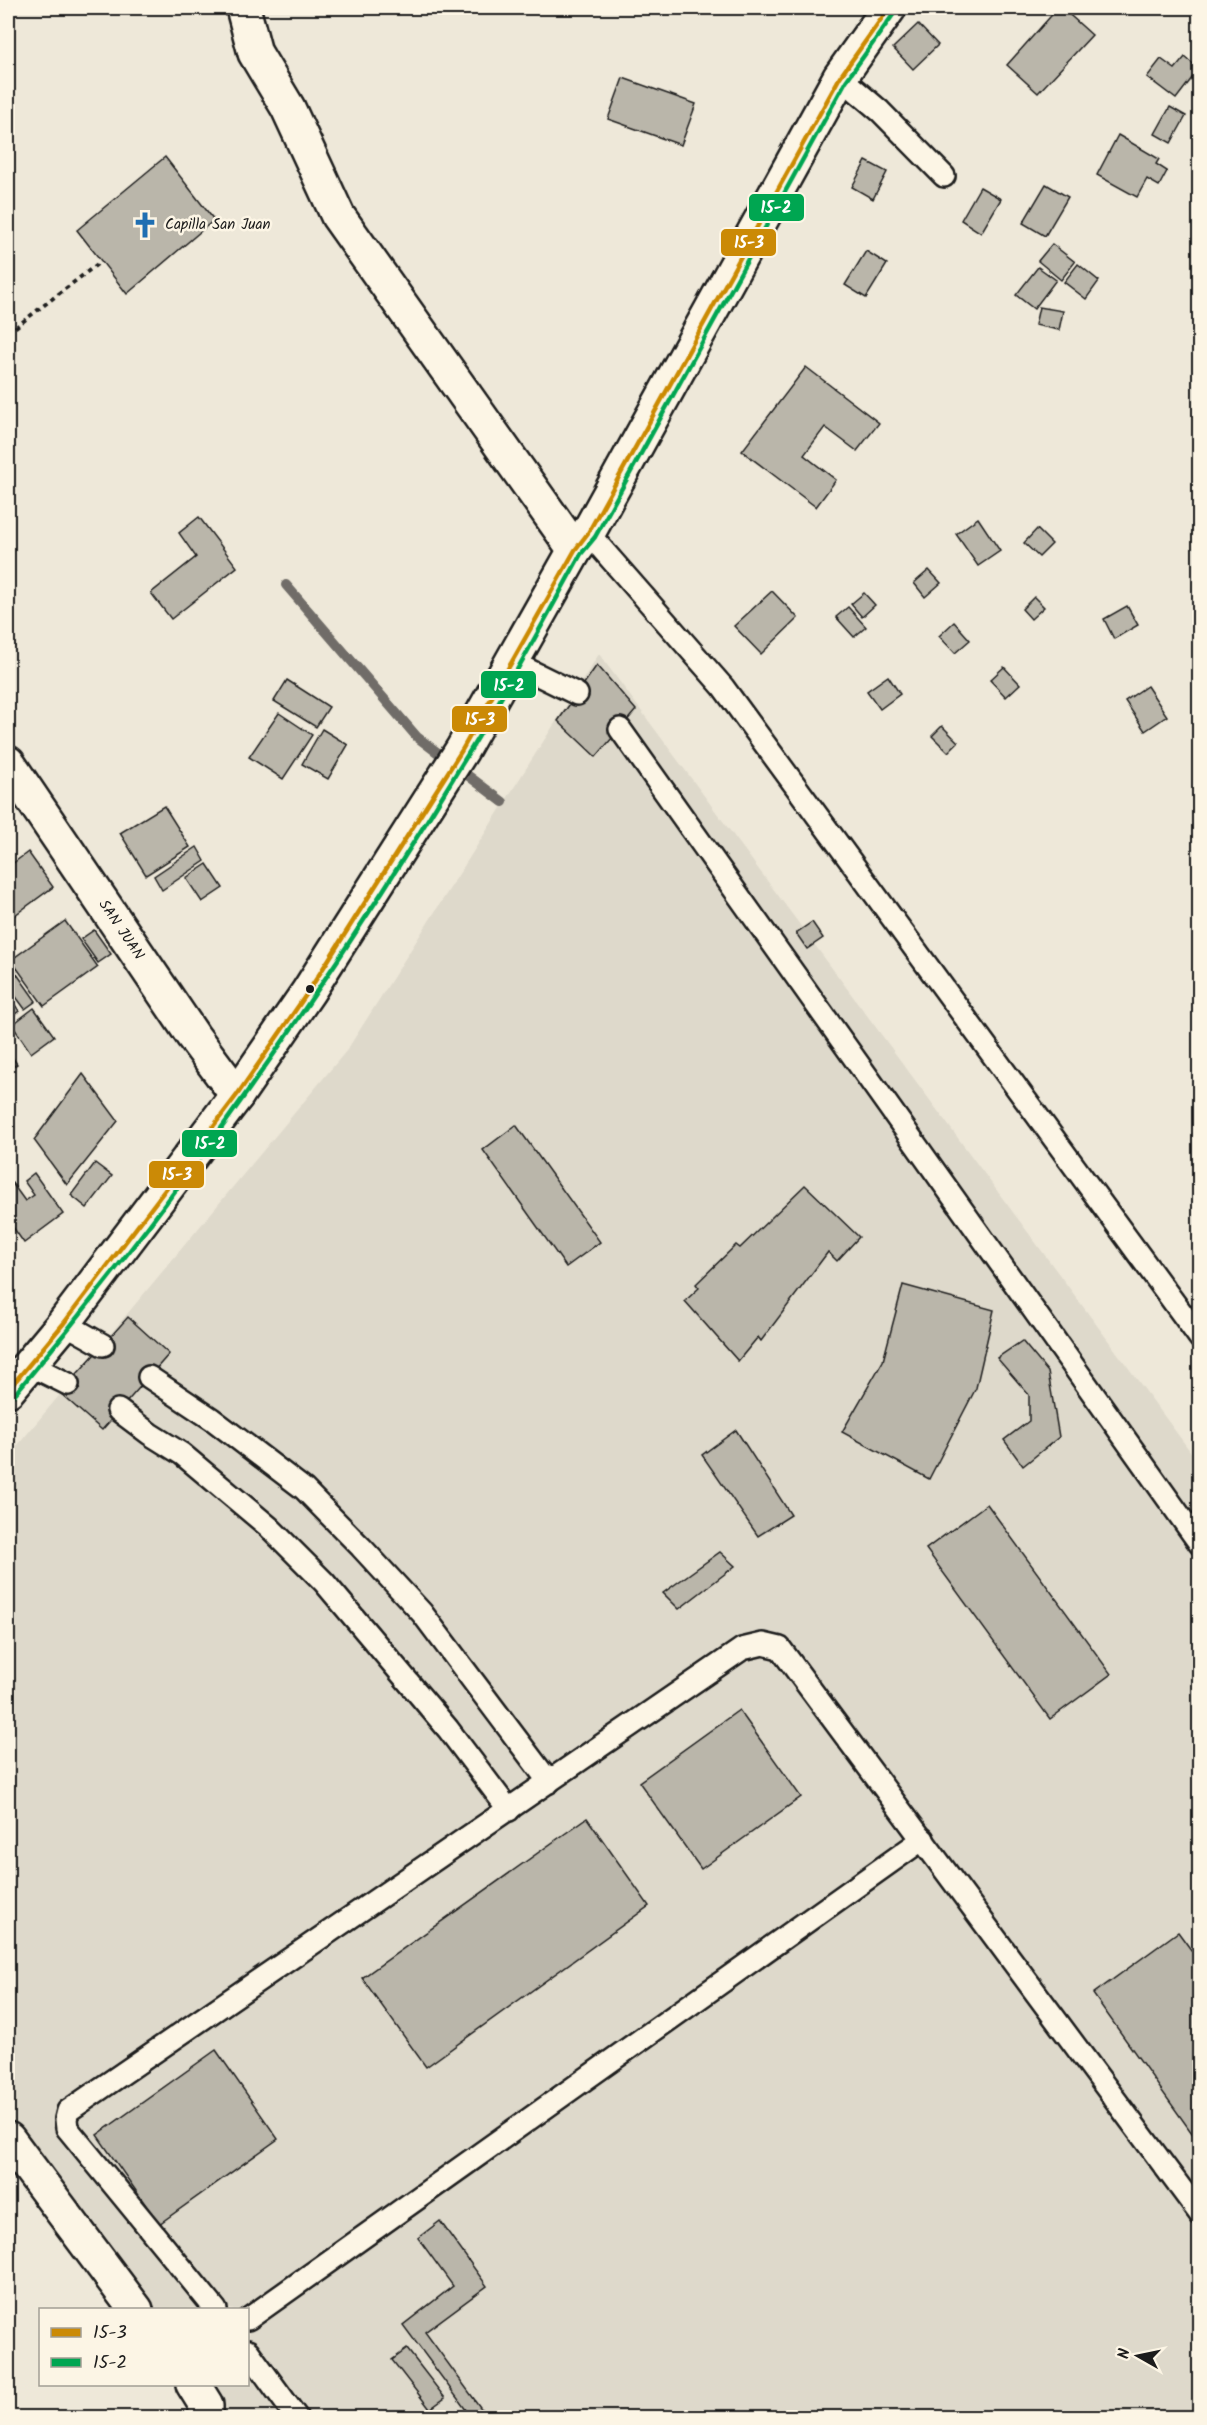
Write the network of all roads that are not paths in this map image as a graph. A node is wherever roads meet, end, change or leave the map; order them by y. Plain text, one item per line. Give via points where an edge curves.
1 (243, 8) edge
2 (889, 8) edge
3 (840, 76) junction
4 (945, 176) dead end
5 (582, 542) junction
6 (512, 662) junction
7 (577, 694) dead end
8 (620, 729) dead end
9 (8, 763) edge
10 (237, 1095) junction
11 (64, 1323) junction
12 (1200, 1338) edge
13 (104, 1345) dead end
14 (30, 1365) junction
15 (149, 1377) dead end
16 (68, 1384) dead end
17 (8, 1390) edge
18 (118, 1410) dead end
19 (1200, 1544) edge
20 (549, 1782) junction
21 (509, 1810) junction
22 (923, 1839) junction
23 (8, 2139) edge
24 (1200, 2214) edge
25 (135, 2308) edge
26 (214, 2308) edge
27 (249, 2318) edge
28 (249, 2351) edge
29 (194, 2386) edge
30 (206, 2418) edge
31 (297, 2418) edge

1 - 5 main road via 255,53 288,108 338,216
2 - 3 main road
3 - 4 lane
3 - 5 main road
5 - 6 main road
5 - 12 lane via 723,687
6 - 7 lane
6 - 10 main road via 442,782
8 - 19 lane
9 - 10 main road, SAN JUAN
10 - 11 main road
11 - 13 lane
11 - 14 main road
14 - 16 lane
14 - 17 main road
15 - 20 lane via 304,1489 422,1613
18 - 21 lane via 182,1454 269,1527 448,1729
20 - 21 lane
20 - 22 lane via 742,1649 764,1644 780,1648
21 - 26 lane via 68,2111 67,2128
22 - 24 lane
22 - 27 lane
23 - 25 main road
28 - 31 lane
29 - 30 main road via 206,2405

